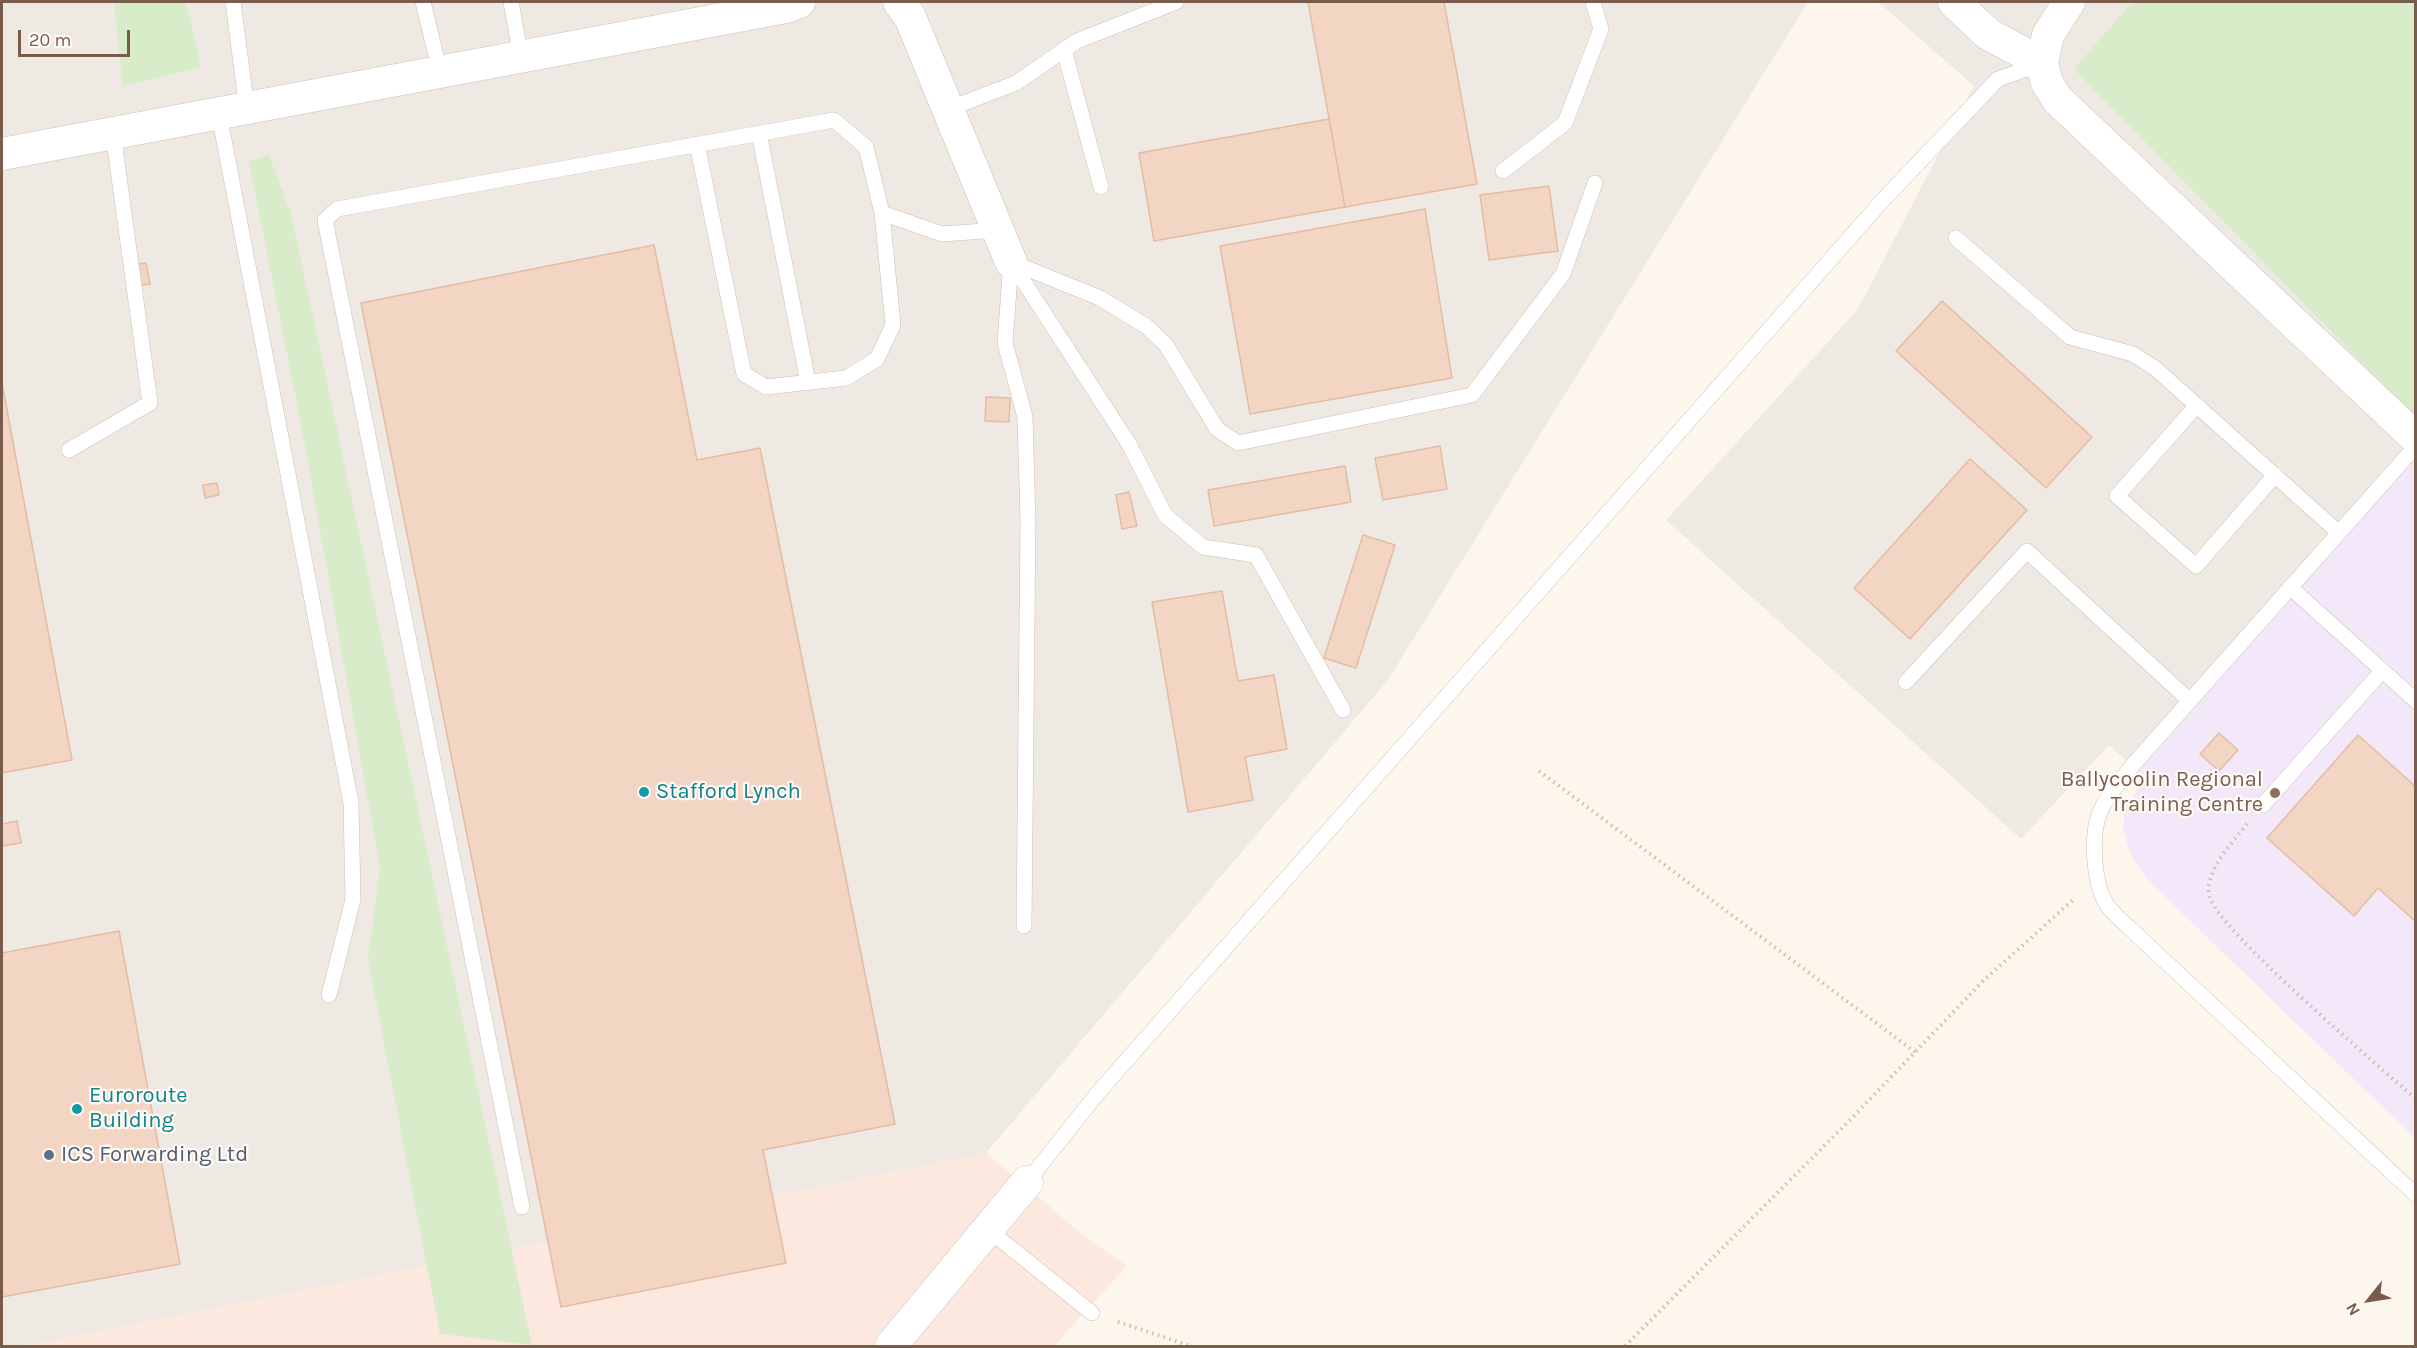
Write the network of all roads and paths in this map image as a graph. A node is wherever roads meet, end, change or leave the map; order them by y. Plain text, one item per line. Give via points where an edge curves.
1 (233, 2) edge
2 (423, 2) edge
3 (511, 2) edge
4 (799, 2) edge
5 (899, 2) edge
6 (1176, 2) edge
7 (1593, 2) edge
8 (1954, 2) edge
9 (2069, 2) edge
10 (1064, 50) junction
11 (521, 57) junction
12 (2043, 63) junction
13 (440, 72) junction
14 (948, 109) junction
15 (233, 111) junction
16 (113, 133) junction
17 (759, 133) junction
18 (697, 144) junction
19 (2, 154) edge
20 (1503, 171) dead end
21 (1595, 183) dead end
22 (1101, 187) dead end
23 (882, 213) junction
24 (998, 230) junction
25 (1956, 238) dead end
26 (1011, 262) junction
27 (808, 382) junction
28 (2197, 405) junction
29 (2415, 438) edge
30 (2415, 446) edge
31 (69, 450) dead end
32 (2275, 475) junction
33 (2338, 532) junction
34 (2290, 587) junction
35 (2382, 671) junction
36 (1906, 682) dead end
37 (2190, 700) junction
38 (2415, 701) edge
39 (1343, 710) dead end
40 (1539, 771) dead end
41 (2263, 804) joint
42 (2096, 873) junction
43 (1024, 926) dead end
44 (329, 995) dead end
45 (1915, 1052) junction
46 (2415, 1099) edge
47 (1027, 1182) joint
48 (2415, 1195) edge
49 (522, 1207) dead end
50 (986, 1228) junction
51 (1092, 1313) joint
52 (891, 1347) edge
53 (1191, 1347) edge
54 (1625, 1347) edge

1 - 15 lane
2 - 13 lane
3 - 11 lane
4 - 11 street
5 - 14 street via 910,17
6 - 10 lane via 1077,41
7 - 20 lane via 1601,29 1565,123
8 - 12 street via 1988,34
9 - 12 street via 2048,35
10 - 14 lane via 1016,83
10 - 22 lane
11 - 13 street
12 - 29 street via 2047,82 2058,100
12 - 47 lane via 1998,79 1882,201 1113,1076
13 - 15 street
14 - 24 street
15 - 16 street
15 - 44 lane via 351,803 353,899
16 - 19 street
16 - 31 lane via 150,403
17 - 18 lane
17 - 23 lane via 834,120 866,147
17 - 27 lane
18 - 27 lane via 744,374 766,387
18 - 49 lane via 337,209 325,220
21 - 26 lane via 1563,274 1472,395 1238,443 1217,429 1166,345 1146,326 1100,298
23 - 24 lane via 942,234
23 - 27 lane via 892,324 877,359 846,378
24 - 26 street
25 - 28 lane via 2070,337 2133,354
26 - 39 lane via 1129,444 1165,515 1203,547 1256,555
26 - 43 lane via 1005,343 1025,417 1028,520
28 - 32 lane
28 - 32 lane via 2117,496 2196,566
30 - 33 lane
32 - 33 lane
33 - 34 lane
34 - 35 lane
34 - 37 lane
35 - 38 lane
35 - 41 lane
36 - 37 lane via 2027,551
37 - 42 lane via 2105,800 2094,822
40 - 45 path
41 - 46 path via 2233,842 2211,879 2209,894 2215,910 2283,979
42 - 45 path via 2066,909 1983,981
42 - 48 lane via 2105,902 2138,936
45 - 54 path
47 - 50 street
50 - 51 lane
50 - 52 street
51 - 53 path

